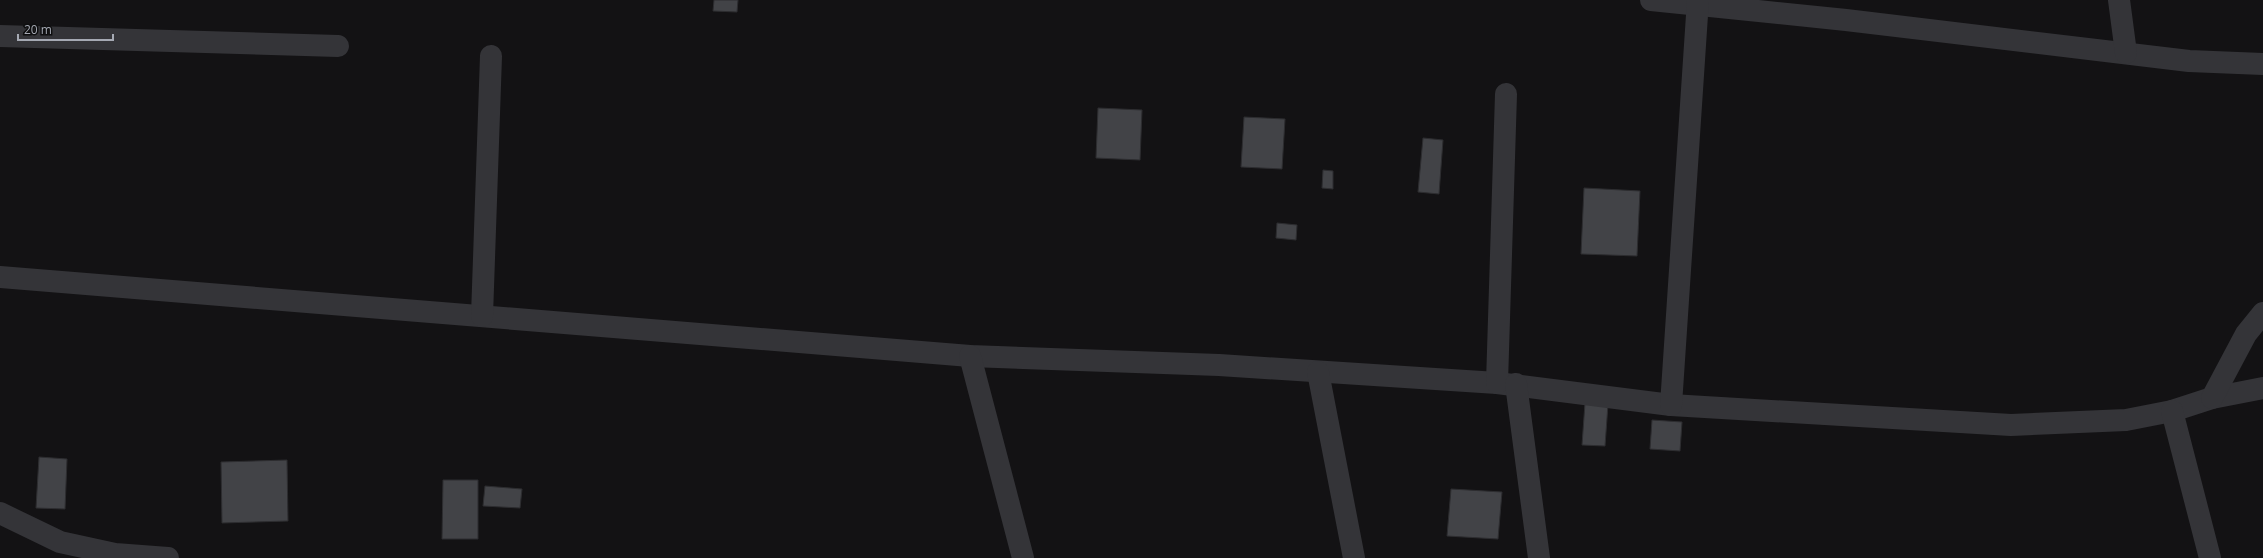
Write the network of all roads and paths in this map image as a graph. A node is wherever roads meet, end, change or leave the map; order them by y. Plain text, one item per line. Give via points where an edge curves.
1 (1651, 0) edge
2 (2119, 0) edge
3 (1698, 2) edge
4 (0, 36) edge
5 (338, 46) dead end
6 (2126, 53) junction
7 (490, 56) dead end
8 (2263, 64) edge
9 (1506, 94) dead end
10 (0, 277) edge
11 (2263, 313) edge
12 (482, 316) junction
13 (970, 356) junction
14 (1318, 372) junction
15 (1507, 384) junction
16 (2263, 388) edge
17 (2212, 398) junction
18 (1671, 405) junction
19 (2172, 411) junction
20 (0, 513) edge
21 (168, 558) edge
22 (1023, 558) edge
23 (1354, 558) edge
24 (1539, 558) edge
25 (2210, 558) edge

1 - 3 street
2 - 6 street
3 - 6 street
3 - 18 street
4 - 5 street
6 - 8 street via 2189,61
7 - 12 street
9 - 15 street
10 - 12 street
11 - 17 street via 2246,334
12 - 13 street
13 - 14 street via 1219,365
13 - 22 street
14 - 15 street
14 - 23 street
15 - 18 street
15 - 24 street
16 - 17 street
17 - 19 street
18 - 19 street via 2011,425 2126,420
19 - 25 street
20 - 21 street via 60,542 114,554

